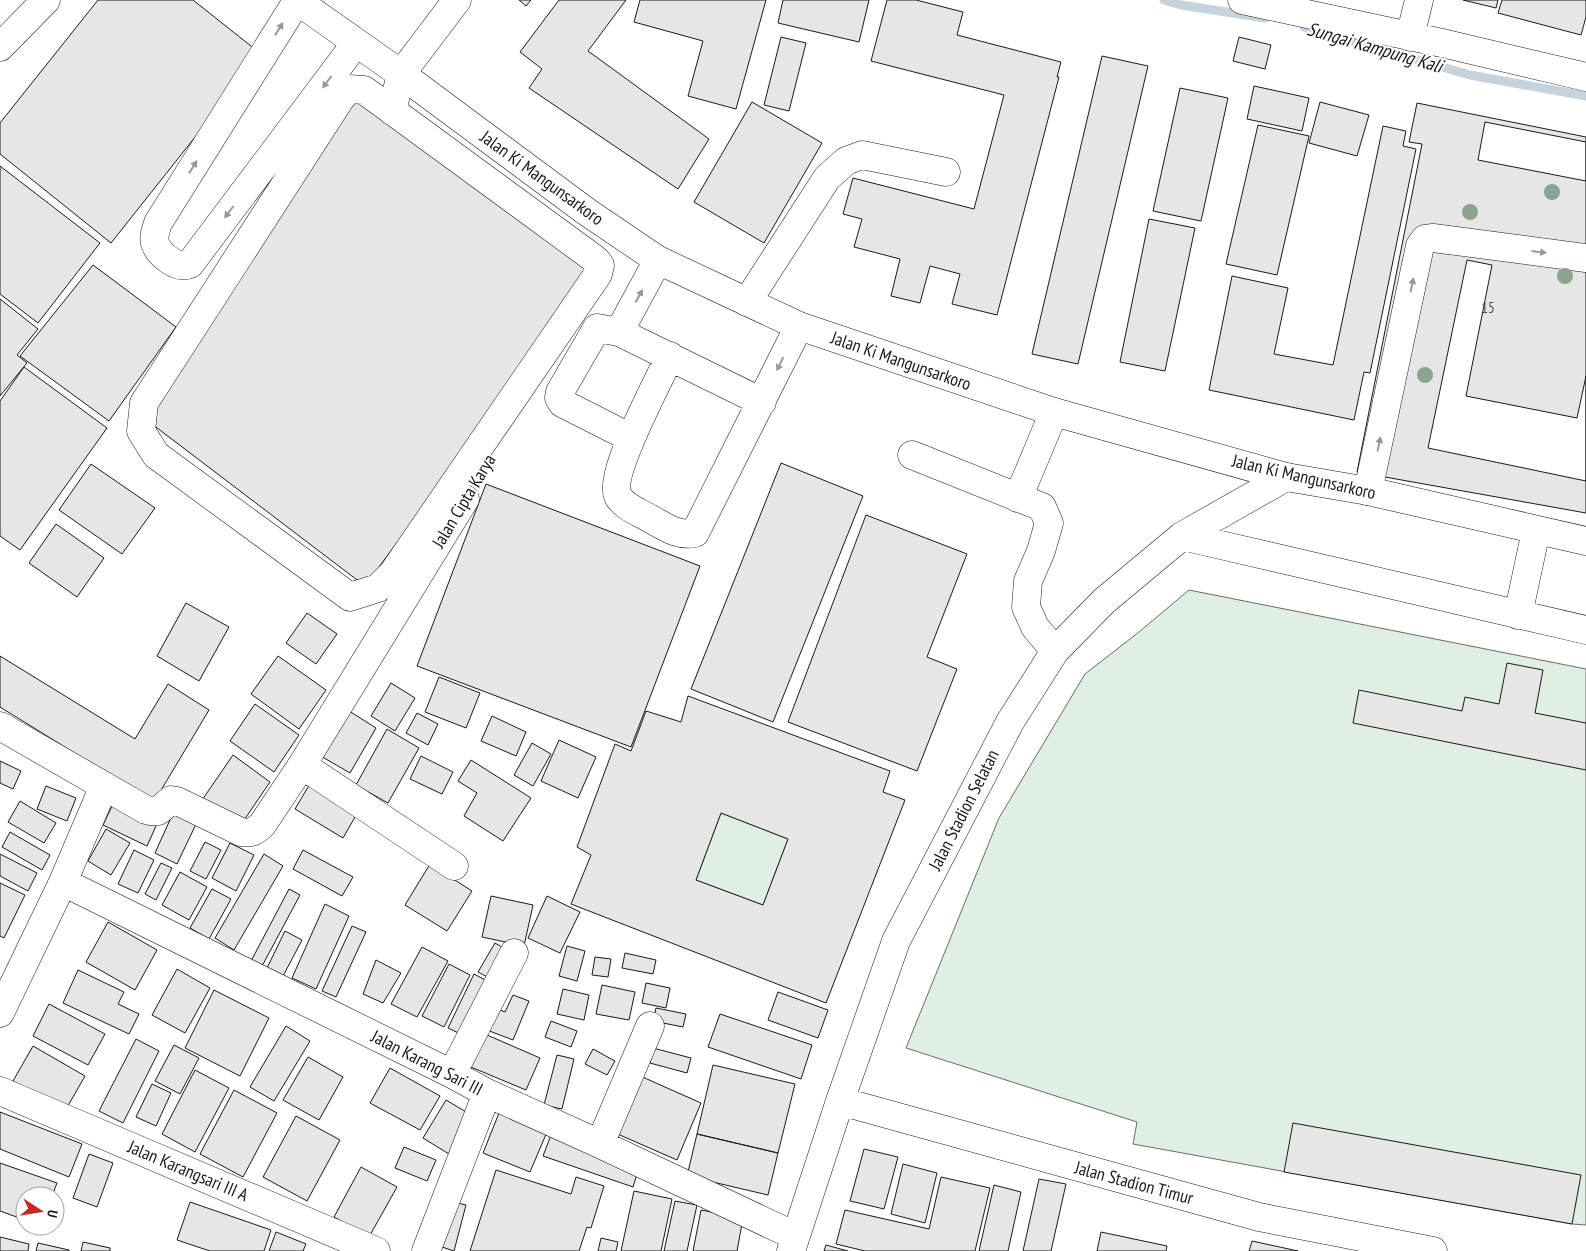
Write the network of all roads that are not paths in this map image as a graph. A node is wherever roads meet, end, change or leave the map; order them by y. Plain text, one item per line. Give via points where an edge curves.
1 (46, 0) edge
2 (296, 0) edge
3 (457, 0) edge
4 (1242, 0) edge
5 (1419, 0) edge
6 (1410, 37) junction
7 (356, 43) junction
8 (0, 47) edge
9 (401, 74) junction
10 (1586, 78) edge
11 (392, 111) junction
12 (946, 172) dead end
13 (587, 212) junction
14 (559, 232) junction
15 (625, 238) junction
16 (1586, 258) edge
17 (658, 260) junction
18 (747, 302) junction
19 (799, 326) junction
20 (619, 332) junction
21 (670, 356) junction
22 (762, 402) junction
23 (1054, 412) junction
24 (631, 438) junction
25 (912, 455) dead end
26 (1286, 477) junction
27 (1368, 491) junction
28 (1018, 498) junction
29 (1536, 531) junction
30 (1182, 536) junction
31 (1586, 541) edge
32 (1518, 615) junction
33 (1586, 630) edge
34 (1055, 651) junction
35 (0, 726) edge
36 (302, 765) junction
37 (104, 786) junction
38 (454, 866) dead end
39 (63, 882) junction
40 (514, 954) dead end
41 (0, 1013) edge
42 (650, 1026) dead end
43 (452, 1074) junction
44 (0, 1091) edge
45 (486, 1093) junction
46 (840, 1101) junction
47 (600, 1144) junction
48 (793, 1244) edge
49 (376, 1251) edge
50 (426, 1251) edge
51 (1432, 1251) edge

1 - 8 street
2 - 7 street, Jalan Ki Mangunsarkoro
7 -> 2 street via 190,264 179,265 164,255 154,234 158,223
3 - 9 street
4 - 6 street
5 - 6 street
6 - 10 street
7 - 9 street, Jalan Ki Mangunsarkoro
9 - 11 street
9 - 13 street, Jalan Ki Mangunsarkoro
11 - 14 street
11 - 14 street via 364,90 349,89 341,98 144,403 141,431 156,455 350,597 378,588 394,573 598,274 600,265 596,260
12 - 18 street via 862,155 846,161 827,178
13 - 14 street
13 - 15 street, Jalan Ki Mangunsarkoro
15 - 17 street, Jalan Ki Mangunsarkoro
15 - 36 street, Jalan Cipta Karya
27 -> 16 street via 1418,252 1425,239
17 - 18 street, Jalan Ki Mangunsarkoro
20 -> 17 street
18 - 19 street, Jalan Ki Mangunsarkoro
19 -> 22 street
19 - 23 street, Jalan Ki Mangunsarkoro
20 - 21 street
20 - 24 street via 597,328 559,398 562,403
21 - 22 street
21 - 24 street
22 - 24 street via 695,533 676,532 624,504 617,494 618,478
23 - 26 street, Jalan Ki Mangunsarkoro
23 - 28 street
25 - 28 street
26 - 27 street, Jalan Ki Mangunsarkoro
26 - 30 street, Jalan Stadion Selatan
27 - 29 street, Jalan Ki Mangunsarkoro
28 - 34 street via 1042,507 1049,523 1028,581 1026,607 1035,627
29 - 31 street, Jalan Ki Mangunsarkoro
29 - 32 street
30 - 32 street
30 - 34 street, Jalan Stadion Selatan via 1104,601
32 - 33 street
34 - 46 street, Jalan Stadion Selatan via 1010,722 896,941
35 - 37 street
36 - 37 street, Jalan Cipta Karya via 262,825 249,833 177,801 171,800 159,812 153,813
36 - 38 street
37 - 39 street
39 - 41 street
39 - 43 street, Jalan Karang Sari III
40 - 43 street
42 - 47 street
43 - 45 street, Jalan Karang Sari III
44 - 49 street, Jalan Karangsari III A
45 - 47 street, Jalan Karang Sari III
45 - 50 street
46 - 48 street, Jalan Stadion Selatan
46 - 51 street, Jalan Stadion Timur via 1259,1217
47 - 48 street, Jalan Karang Sari III

